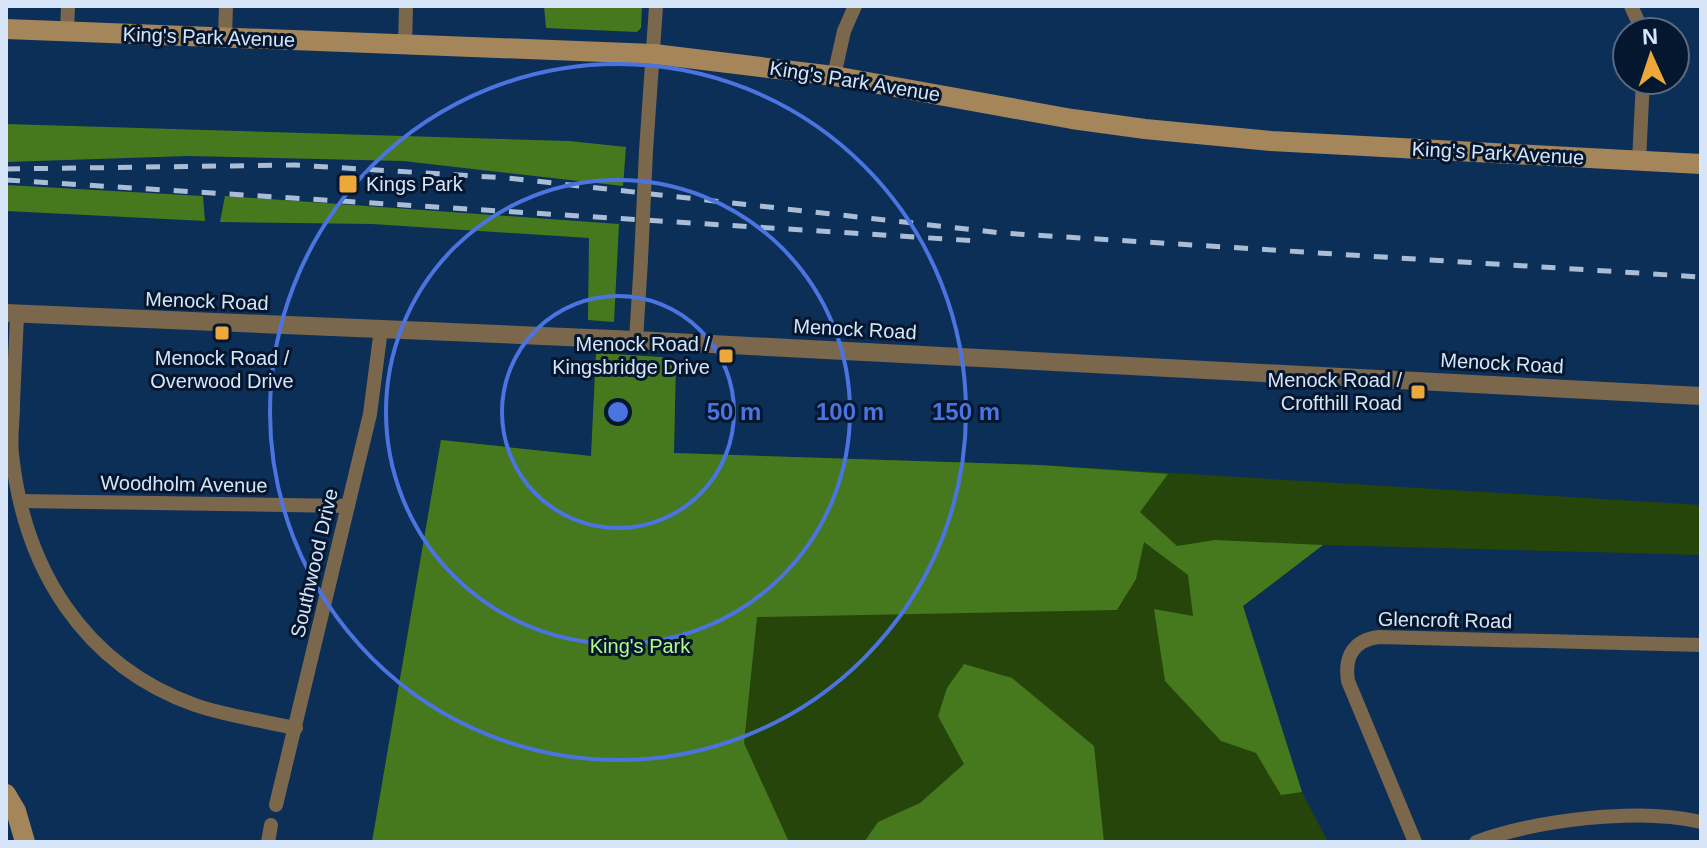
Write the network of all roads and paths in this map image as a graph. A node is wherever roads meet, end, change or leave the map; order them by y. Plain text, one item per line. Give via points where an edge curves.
1 (68, 6) edge
2 (226, 6) edge
3 (406, 6) edge
4 (656, 6) edge
5 (855, 6) edge
6 (6, 29) edge
7 (67, 32) junction
8 (225, 37) junction
9 (405, 45) junction
10 (654, 54) junction
11 (834, 76) junction
12 (1642, 96) edge
13 (1639, 161) junction
14 (1701, 164) edge
15 (11, 314) edge
16 (381, 329) junction
17 (636, 340) junction
18 (1701, 396) edge
19 (20, 501) junction
20 (348, 506) junction
21 (1701, 645) edge
22 (296, 728) junction
23 (6, 794) edge
24 (276, 805) dead end
25 (1701, 822) edge
26 (271, 825) dead end
27 (23, 842) edge
28 (268, 842) edge
29 (1415, 842) edge
30 (1476, 842) edge

1 - 7 street
2 - 8 street
3 - 9 street
4 - 10 street
5 - 11 street
6 - 7 main road, King's Park Avenue
7 - 8 main road, King's Park Avenue
8 - 9 main road, King's Park Avenue
9 - 10 main road, King's Park Avenue
10 - 11 main road, King's Park Avenue
10 - 17 street, bridge
11 - 13 main road, King's Park Avenue via 1145,129
12 - 13 street
13 - 14 main road, King's Park Avenue
15 - 16 street, Menock Road
15 - 19 street via 12,452
16 - 17 street, Menock Road
16 - 20 street, Southwood Drive via 370,414
17 - 18 street, Menock Road
19 - 20 street, Woodholm Avenue
19 - 22 street via 26,529 64,606 123,668 197,706
20 - 22 street, Southwood Drive
21 - 29 street, Glencroft Road via 1379,637 1358,644 1350,652 1348,681
22 - 24 street, Southwood Drive
23 - 27 main road
25 - 30 street via 1673,815 1599,817 1503,832
26 - 28 street

